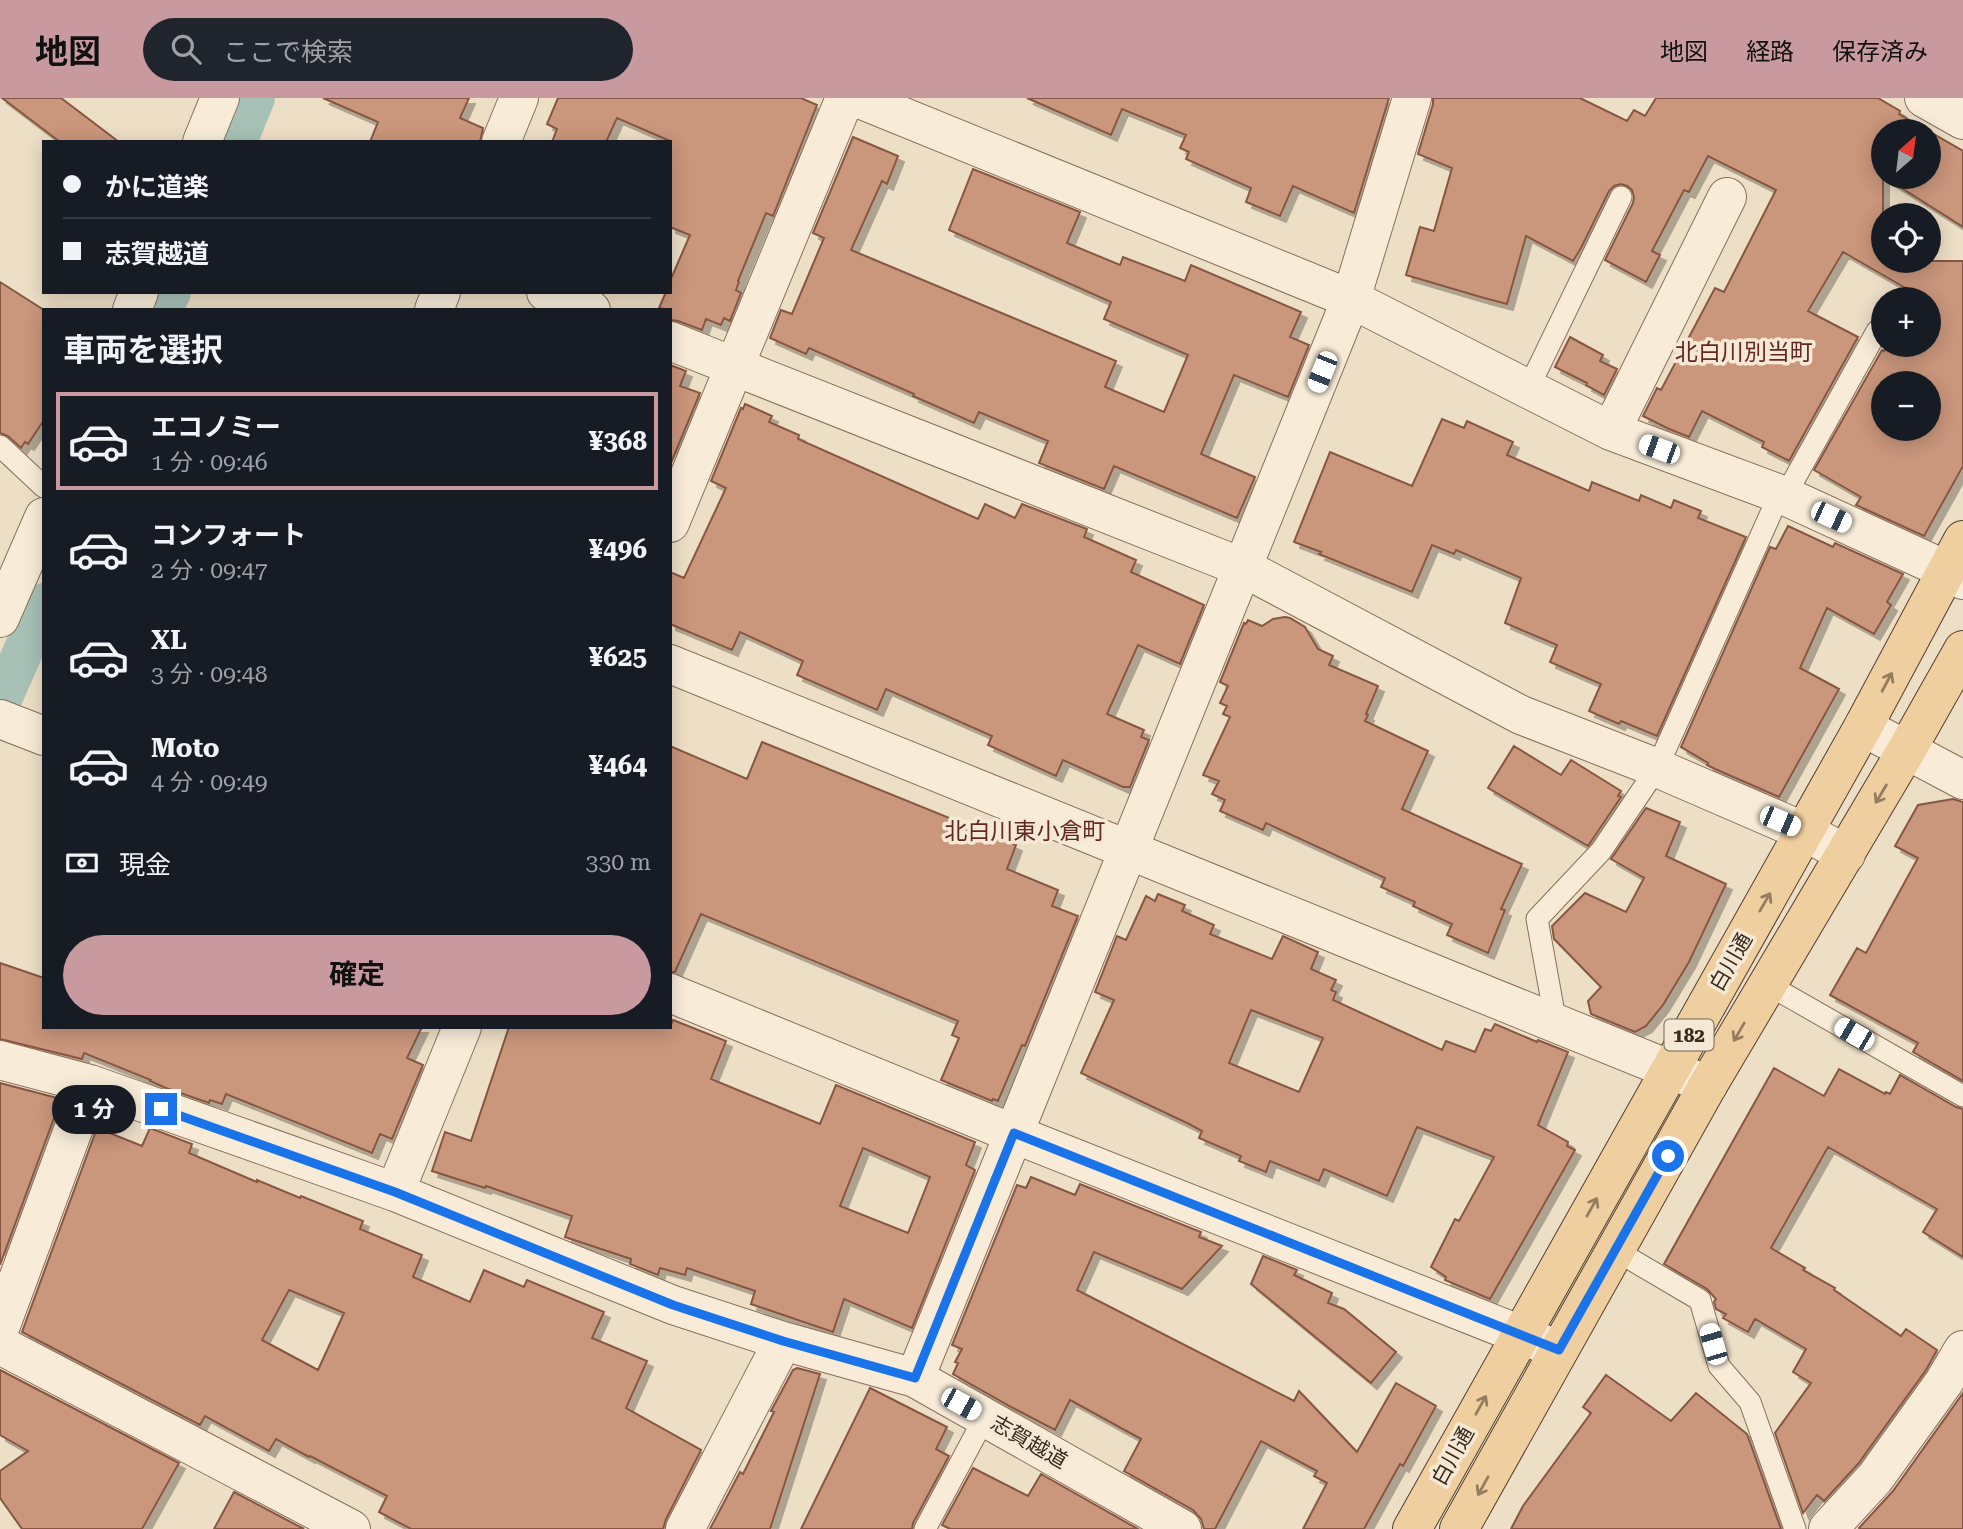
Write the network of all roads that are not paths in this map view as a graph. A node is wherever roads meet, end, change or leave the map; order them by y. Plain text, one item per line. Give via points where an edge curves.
1 (220, 98) edge
2 (519, 98) edge
3 (845, 98) edge
4 (857, 98) edge
5 (1412, 98) edge
6 (203, 140) edge
7 (502, 140) edge
8 (1621, 197) dead end
9 (1727, 197) dead end
10 (551, 294) edge
11 (1352, 299) junction
12 (586, 308) edge
13 (1871, 341) edge
14 (672, 342) edge
15 (735, 366) junction
16 (1528, 389) junction
17 (1611, 432) junction
18 (0, 446) edge
19 (42, 485) edge
20 (1782, 494) junction
21 (672, 518) edge
22 (42, 522) edge
23 (1957, 563) edge
24 (1244, 568) junction
25 (0, 618) edge
26 (1963, 650) edge
27 (672, 665) edge
28 (0, 719) edge
29 (1863, 727) junction
30 (42, 735) edge
31 (1906, 751) junction
32 (1657, 768) junction
33 (1963, 780) edge
34 (1805, 832) junction
35 (1129, 850) junction
36 (1846, 854) junction
37 (1767, 984) junction
38 (672, 994) edge
39 (1556, 1024) junction
40 (462, 1029) edge
41 (0, 1060) edge
42 (1670, 1070) junction
43 (90, 1084) junction
44 (1708, 1085) junction
45 (1963, 1096) edge
46 (1014, 1133) junction
47 (395, 1192) junction
48 (1615, 1250) junction
49 (0, 1328) edge
50 (1520, 1335) junction
51 (783, 1341) junction
52 (0, 1345) edge
53 (1559, 1350) junction
54 (1963, 1350) edge
55 (915, 1378) junction
56 (985, 1417) junction
57 (351, 1529) edge
58 (685, 1529) edge
59 (925, 1529) edge
60 (1182, 1529) edge
61 (1412, 1529) edge
62 (1459, 1529) edge
63 (1795, 1529) edge
64 (1828, 1529) edge

1 - 6 street
2 - 7 street
3 - 15 street
4 - 11 street
5 - 11 street
8 - 16 lane
9 - 17 street
10 - 12 street
11 - 16 street
11 - 24 street
13 - 20 lane
14 - 15 street
15 - 21 street
15 - 24 street
16 - 17 street
17 - 20 street
18 - 19 lane
20 - 23 street
20 - 32 lane
22 - 25 street
29 -> 23 main road, 白川通 / 182
24 - 32 street via 1521,715
24 - 35 street
26 - 31 main road, 白川通 / 182
27 - 35 street
28 - 30 street
29 - 31 street
29 - 34 main road, 白川通 / 182
31 - 33 street
31 -> 36 main road, 白川通 / 182
32 - 34 street
32 - 39 lane via 1601,851 1537,919
34 - 36 street
42 -> 34 main road, 白川通 / 182
35 - 39 street
35 - 46 street
36 - 37 main road, 白川通 / 182
37 -> 44 main road, 白川通 / 182
37 - 45 lane
38 - 46 street
39 - 42 street
40 - 47 street
41 - 43 street, 志賀越道
42 - 44 street
50 -> 42 main road, 白川通 / 182
43 - 47 street, 志賀越道
43 - 49 street
44 - 48 main road, 白川通 / 182
46 - 50 street
46 - 55 street
47 - 51 street, 志賀越道 via 673,1305
48 - 53 main road, 白川通 / 182
48 - 63 lane via 1700,1300 1719,1366 1750,1402
50 - 53 street
61 -> 50 main road, 白川通 / 182
51 - 55 street, 志賀越道
51 - 58 street
52 - 57 street
53 -> 62 main road, 白川通 / 182
54 - 64 street via 1875,1478
55 - 56 street, 志賀越道
56 - 59 lane
56 - 60 street, 志賀越道

